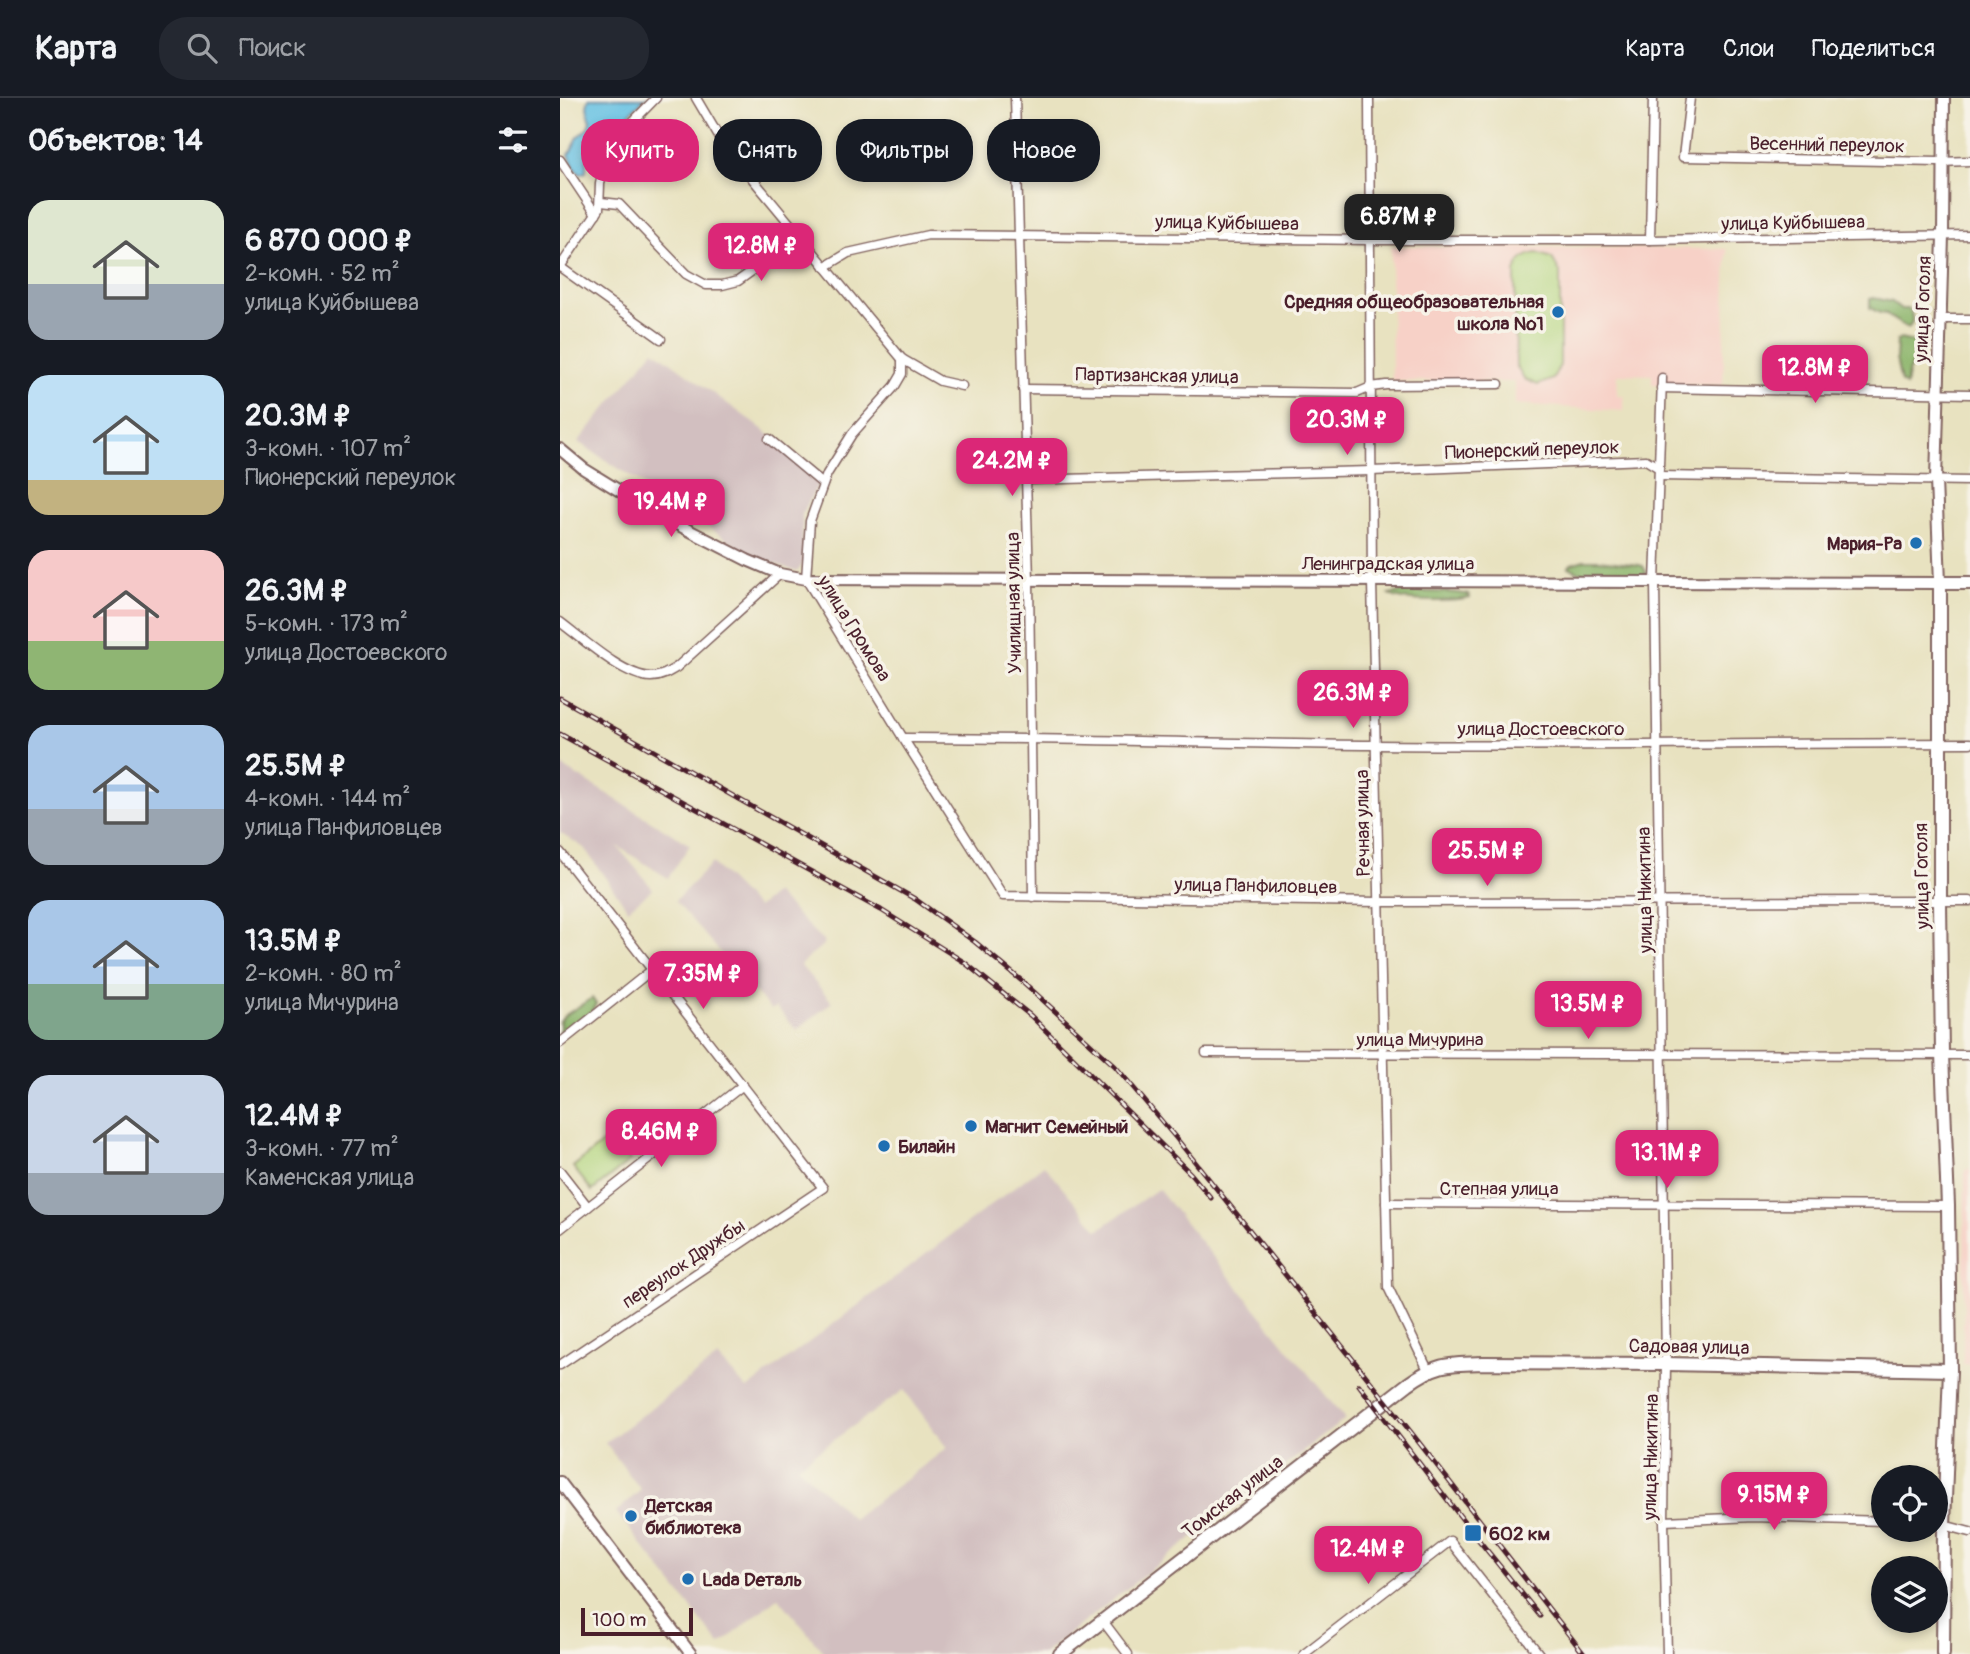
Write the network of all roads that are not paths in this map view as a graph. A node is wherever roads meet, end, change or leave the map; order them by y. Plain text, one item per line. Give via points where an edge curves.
1 (656, 98) edge
2 (696, 98) edge
3 (1014, 98) edge
4 (1369, 98) edge
5 (1653, 98) edge
6 (1690, 98) edge
7 (1944, 98) edge
8 (560, 160) edge
9 (1970, 161) edge
10 (1944, 162) junction
11 (601, 202) junction
12 (596, 214) junction
13 (1019, 235) junction
14 (1970, 235) edge
15 (1943, 236) junction
16 (800, 237) junction
17 (1370, 240) junction
18 (1650, 240) junction
19 (560, 267) edge
20 (825, 267) junction
21 (1970, 318) edge
22 (1941, 319) junction
23 (661, 340) dead end
24 (902, 359) junction
25 (1661, 378) dead end
26 (1499, 384) dead end
27 (962, 386) dead end
28 (1371, 387) junction
29 (1661, 388) junction
30 (1024, 389) junction
31 (1939, 393) junction
32 (1970, 394) edge
33 (769, 439) dead end
34 (560, 449) edge
35 (1371, 471) junction
36 (1659, 472) junction
37 (1026, 480) junction
38 (1936, 480) junction
39 (1970, 481) edge
40 (823, 484) junction
41 (780, 574) junction
42 (806, 579) junction
43 (1029, 580) junction
44 (1372, 582) junction
45 (1656, 583) junction
46 (1940, 583) junction
47 (1970, 583) edge
48 (560, 622) edge
49 (903, 738) junction
50 (1031, 738) junction
51 (1658, 743) junction
52 (1939, 743) junction
53 (1970, 743) edge
54 (1376, 745) junction
55 (560, 852) edge
56 (1003, 897) joint
57 (1033, 897) junction
58 (1970, 901) edge
59 (1380, 902) junction
60 (1660, 902) junction
61 (1940, 902) junction
62 (653, 969) junction
63 (560, 1043) edge
64 (1206, 1054) dead end
65 (1383, 1054) junction
66 (1942, 1054) junction
67 (1662, 1055) junction
68 (1970, 1055) edge
69 (743, 1084) junction
70 (560, 1171) edge
71 (1386, 1203) junction
72 (1664, 1205) junction
73 (1948, 1206) junction
74 (588, 1207) junction
75 (560, 1229) edge
76 (1666, 1364) junction
77 (560, 1365) edge
78 (1428, 1370) junction
79 (1950, 1370) junction
80 (1944, 1465) edge
81 (560, 1482) edge
82 (1664, 1521) junction
83 (1871, 1521) edge
84 (1948, 1526) edge
85 (1970, 1532) edge
86 (1940, 1542) edge
87 (1103, 1621) junction
88 (691, 1654) edge
89 (1060, 1654) edge
90 (1128, 1654) edge
91 (1304, 1654) edge
92 (1539, 1654) edge
93 (1667, 1654) edge
94 (1943, 1654) edge

1 - 11 street via 612,143 602,174
2 - 16 street via 722,142
3 - 13 street, Училищная улица
4 - 17 street, Речная улица
5 - 18 street
6 - 10 street, Весенний переулок via 1683,157
7 - 10 street, улица Гоголя
8 - 12 street
9 - 10 street, Весенний переулок
10 - 15 street, улица Гоголя
11 - 12 street
11 - 16 street via 619,204 686,274 706,285 738,281
12 - 19 street
13 - 17 street, улица Куйбышева
13 - 20 street, улица Куйбышева via 928,235 848,253
13 - 30 street, Училищная улица
14 - 15 street, улица Куйбышева
15 - 18 street, улица Куйбышева
15 - 22 street, улица Гоголя
16 - 20 street
17 - 18 street, улица Куйбышева
17 - 28 street, Речная улица
19 - 23 street
20 - 24 street
21 - 22 street
22 - 31 street, улица Гоголя
24 - 27 street via 940,381
24 - 40 street via 902,374 895,386 852,434
25 - 29 street, улица Никитина
26 - 28 street, Партизанская улица
28 - 30 street, Партизанская улица via 1357,393
28 - 35 street, Речная улица
29 - 31 street
29 - 36 street, улица Никитина
30 - 37 street, Училищная улица
31 - 32 street
31 - 38 street, улица Гоголя
33 - 40 street
34 - 41 street, улица Громова via 657,514
35 - 36 street, Пионерский переулок via 1646,460
35 - 37 street, Пионерский переулок
35 - 44 street, Речная улица
36 - 38 street, Пионерский переулок
36 - 45 street, улица Никитина
37 - 43 street, Училищная улица
38 - 39 street, Пионерский переулок
38 - 46 street, улица Гоголя
40 - 42 street via 810,521
41 - 42 street, улица Громова
41 - 48 street via 666,674 651,677 621,667
42 - 43 street, Ленинградская улица
42 - 49 street, улица Громова
43 - 44 street, Ленинградская улица
43 - 50 street, Училищная улица
44 - 45 street, Ленинградская улица
44 - 54 street, Речная улица
45 - 46 street, Ленинградская улица
45 - 51 street, улица Никитина
46 - 47 main road, Ленинградская улица
46 - 52 main road, улица Гоголя
49 - 50 street, улица Достоевского
49 - 56 street, улица Громова
50 - 54 street, улица Достоевского
50 - 57 street, Училищная улица
51 - 52 street, улица Достоевского
51 - 54 street, улица Достоевского
51 - 60 street, улица Никитина
52 - 53 street, улица Достоевского
52 - 61 main road, улица Гоголя
54 - 59 street, Речная улица
55 - 62 street
56 - 57 street, улица Панфиловцев
57 - 59 street, улица Панфиловцев
58 - 61 street, улица Панфиловцев
59 - 60 street, улица Панфиловцев
59 - 65 street, Речная улица
60 - 61 street, улица Панфиловцев
60 - 67 street, улица Никитина
61 - 66 main road, улица Гоголя
62 - 63 street
62 - 69 street
64 - 65 street, улица Мичурина
65 - 67 street, улица Мичурина
65 - 71 street, Речная улица
66 - 67 street, улица Мичурина
66 - 68 street, улица Мичурина
66 - 73 main road, улица Гоголя
67 - 72 street, улица Никитина
69 - 74 street
69 - 77 street, переулок Дружбы via 823,1188
70 - 74 street
71 - 72 street, Степная улица
71 - 78 street, Речная улица via 1388,1287
72 - 73 street, Степная улица
72 - 76 street, улица Никитина
73 - 79 main road, улица Гоголя
74 - 75 street
76 - 78 main road, Садовая улица via 1483,1363
76 - 79 main road, Садовая улица
76 - 82 street, улица Никитина
78 - 87 main road, Томская улица
79 - 80 main road, улица Гоголя
81 - 88 street
82 - 83 street via 1753,1517
82 - 93 street, улица Никитина
84 - 85 street
86 - 94 main road, улица Гоголя
87 - 89 main road, Томская улица
87 - 90 street
91 - 92 street via 1450,1541

